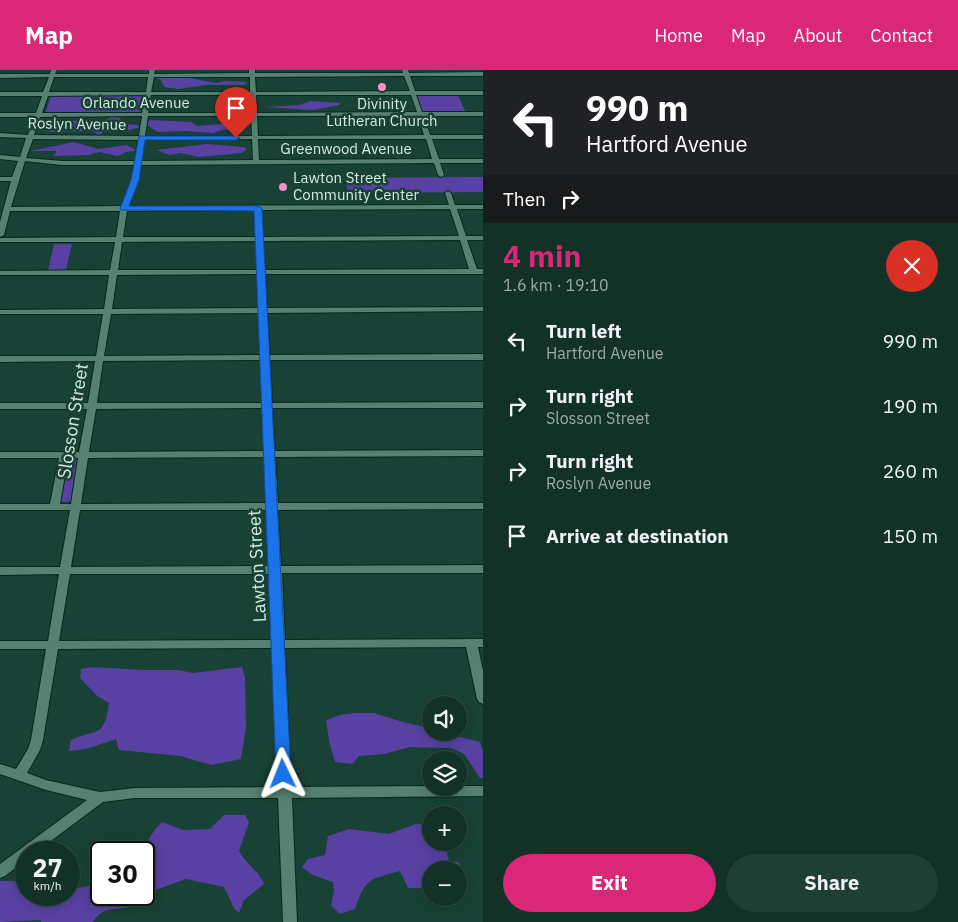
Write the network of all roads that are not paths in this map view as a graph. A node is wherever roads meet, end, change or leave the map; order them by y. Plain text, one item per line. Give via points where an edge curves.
1 (406, 72) edge
2 (53, 73) edge
3 (152, 73) edge
4 (252, 73) edge
5 (483, 74) edge
6 (0, 76) edge
7 (413, 93) junction
8 (483, 93) edge
9 (0, 94) edge
10 (46, 94) junction
11 (148, 94) junction
12 (253, 94) junction
13 (483, 114) edge
14 (0, 115) edge
15 (145, 115) junction
16 (254, 115) junction
17 (420, 115) junction
18 (38, 116) junction
19 (0, 134) edge
20 (31, 136) junction
21 (428, 137) junction
22 (483, 137) edge
23 (142, 138) junction
24 (255, 138) junction
25 (0, 157) edge
26 (23, 160) junction
27 (483, 161) edge
28 (138, 162) junction
29 (256, 162) junction
30 (437, 162) junction
31 (441, 175) dead end
32 (0, 179) edge
33 (16, 179) junction
34 (448, 193) dead end
35 (0, 204) edge
36 (8, 206) junction
37 (452, 207) junction
38 (483, 207) edge
39 (258, 208) junction
40 (124, 209) junction
41 (0, 235) edge
42 (462, 238) junction
43 (483, 238) edge
44 (259, 239) junction
45 (0, 240) edge
46 (119, 240) junction
47 (474, 271) junction
48 (114, 272) junction
49 (261, 272) junction
50 (483, 272) edge
51 (0, 273) edge
52 (483, 310) edge
53 (107, 311) junction
54 (262, 311) junction
55 (0, 312) edge
56 (483, 357) edge
57 (100, 358) junction
58 (265, 358) junction
59 (0, 359) edge
60 (267, 405) junction
61 (483, 405) edge
62 (0, 406) edge
63 (92, 406) junction
64 (483, 453) edge
65 (270, 454) junction
66 (0, 455) edge
67 (64, 455) junction
68 (84, 455) junction
69 (483, 506) edge
70 (0, 507) edge
71 (54, 507) junction
72 (76, 507) junction
73 (272, 507) junction
74 (483, 569) edge
75 (276, 570) junction
76 (0, 571) edge
77 (65, 571) junction
78 (278, 643) junction
79 (477, 643) edge
80 (0, 645) edge
81 (52, 645) junction
82 (483, 699) edge
83 (0, 769) edge
84 (19, 776) junction
85 (483, 791) edge
86 (284, 792) junction
87 (100, 797) junction
88 (0, 872) edge
89 (290, 922) edge

1 - 4 street
1 - 5 street
1 - 7 street
2 - 3 street
2 - 6 street
2 - 10 street
3 - 4 street
3 - 11 street, Slosson Street
4 - 12 street
7 - 8 street
7 - 12 street
7 - 17 street
9 - 10 street
10 - 11 street
10 - 18 street
11 - 12 street
11 - 15 street, Slosson Street
12 - 16 street
13 - 17 street, Orlando Avenue
14 - 18 street, Orlando Avenue
15 - 16 street, Orlando Avenue
15 - 18 street, Orlando Avenue
15 - 23 street, Slosson Street
16 - 17 street, Orlando Avenue
16 - 24 street
17 - 21 street
18 - 20 street
19 - 20 street, Roslyn Avenue
20 - 23 street, Roslyn Avenue
20 - 26 street
21 - 22 street, Roslyn Avenue
21 - 24 street, Roslyn Avenue
21 - 30 street
23 - 24 street, Roslyn Avenue
23 - 28 street, Slosson Street
24 - 29 street
25 - 26 street, Greenwood Avenue
26 - 28 street, Greenwood Avenue
26 - 33 street
27 - 30 street, Greenwood Avenue
28 - 29 street, Greenwood Avenue
28 - 40 street, Slosson Street
29 - 30 street, Greenwood Avenue
30 - 31 street
32 - 33 street
33 - 36 street
34 - 37 street
35 - 36 street
36 - 40 street
36 - 41 street
37 - 38 street
37 - 39 street
37 - 42 street
39 - 40 street
39 - 44 street, Lawton Street
40 - 46 street, Slosson Street
42 - 43 street
42 - 44 street
42 - 47 street
44 - 46 street
44 - 49 street, Lawton Street
45 - 46 street
46 - 48 street, Slosson Street
47 - 49 street
47 - 50 street
48 - 49 street
48 - 51 street
48 - 53 street, Slosson Street
49 - 54 street, Lawton Street
52 - 54 street
53 - 54 street
53 - 55 street
53 - 57 street, Slosson Street
54 - 58 street, Lawton Street
56 - 58 street
57 - 58 street
57 - 59 street
57 - 63 street, Slosson Street
58 - 60 street, Lawton Street
60 - 61 street
60 - 63 street
60 - 65 street, Lawton Street
62 - 63 street
63 - 68 street, Slosson Street
64 - 65 street
65 - 68 street
65 - 73 street, Lawton Street
66 - 67 street
67 - 68 street
67 - 71 street
68 - 72 street, Slosson Street
69 - 73 street
70 - 71 street
71 - 72 street
72 - 73 street
72 - 77 street, Slosson Street
73 - 75 street, Lawton Street
74 - 75 street
75 - 77 street
75 - 78 street, Lawton Street
76 - 77 street
77 - 81 street, Slosson Street
78 - 79 street
78 - 81 street
78 - 86 street, Lawton Street
79 - 82 street
80 - 81 street
81 - 84 street, Slosson Street via 34,750
83 - 84 street
84 - 87 street via 46,786
85 - 86 street
86 - 87 street via 135,793
86 - 89 street, Lawton Street
87 - 88 street

